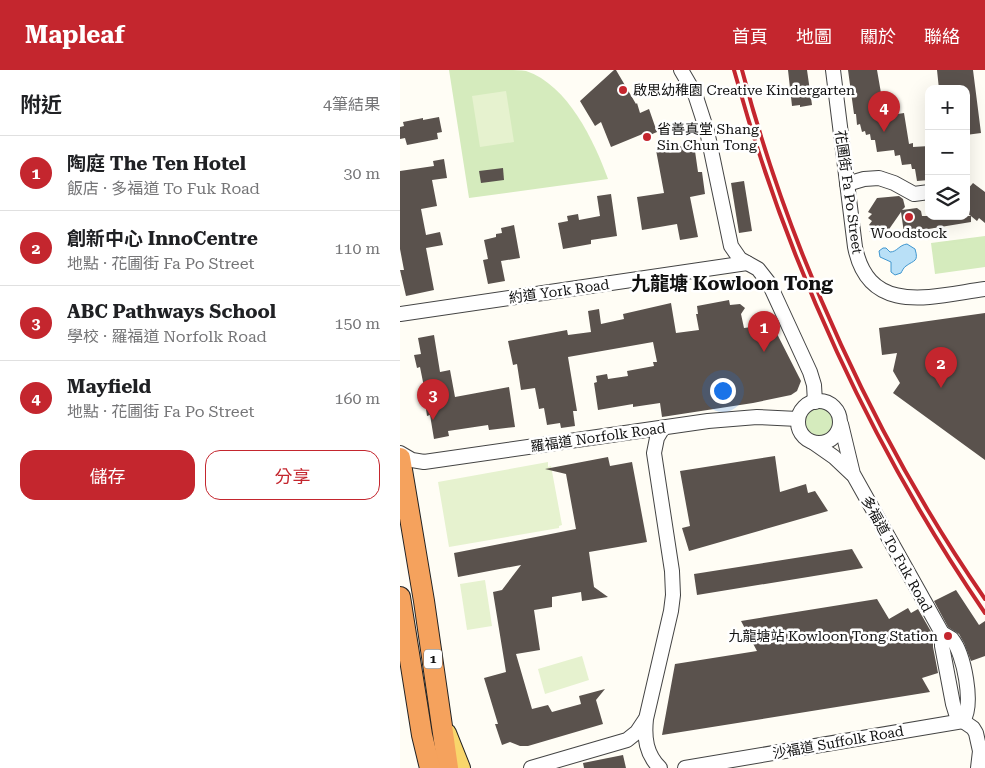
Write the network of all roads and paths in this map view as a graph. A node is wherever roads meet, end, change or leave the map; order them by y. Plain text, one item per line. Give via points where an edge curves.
1 (681, 70) edge
2 (833, 70) edge
3 (847, 184) junction
4 (925, 193) edge
5 (747, 263) junction
6 (985, 289) edge
7 (400, 314) edge
8 (812, 378) junction
9 (815, 402) junction
10 (757, 417) junction
11 (798, 419) junction
12 (841, 424) junction
13 (663, 428) junction
14 (814, 443) junction
15 (400, 453) edge
16 (400, 458) edge
17 (853, 474) junction
18 (400, 597) edge
19 (646, 719) junction
20 (961, 721) junction
21 (422, 735) junction
22 (458, 767) edge
23 (418, 768) edge
24 (430, 768) edge
25 (531, 768) edge
26 (660, 768) edge
27 (685, 768) edge
28 (978, 768) edge

1 - 5 street via 695,94 707,131 731,246
2 - 3 street, 花圃街 Fa Po Street
3 - 4 street via 879,178 914,194
3 - 6 street, 花圃街 Fa Po Street via 857,257 875,286 890,295 913,298
5 - 7 street, 約道 York Road
5 - 8 street via 758,269 769,283
8 - 9 street
8 - 10 street via 810,390 800,404
9 - 11 street via 804,408
9 - 12 street, 多福道 To Fuk Road via 834,406
10 - 11 street, 羅福道 Norfolk Road
10 - 13 street, 羅福道 Norfolk Road
11 - 14 street, 多福道 To Fuk Road via 803,436
12 - 14 street via 832,440
12 - 17 street, 多福道 To Fuk Road
13 - 15 street, 羅福道 Norfolk Road via 424,462
13 - 19 street via 654,453 673,595
14 - 17 street, 多福道 To Fuk Road
16 - 22 highway, 1 via 442,724
17 - 20 street, 多福道 To Fuk Road via 942,633 953,704
18 - 21 highway, 1
19 - 25 street via 638,732 627,740
19 - 26 street via 645,740
20 - 27 street, 沙福道 Suffolk Road
20 - 28 street via 976,733 980,751
21 - 23 main road
21 - 24 highway, 1

